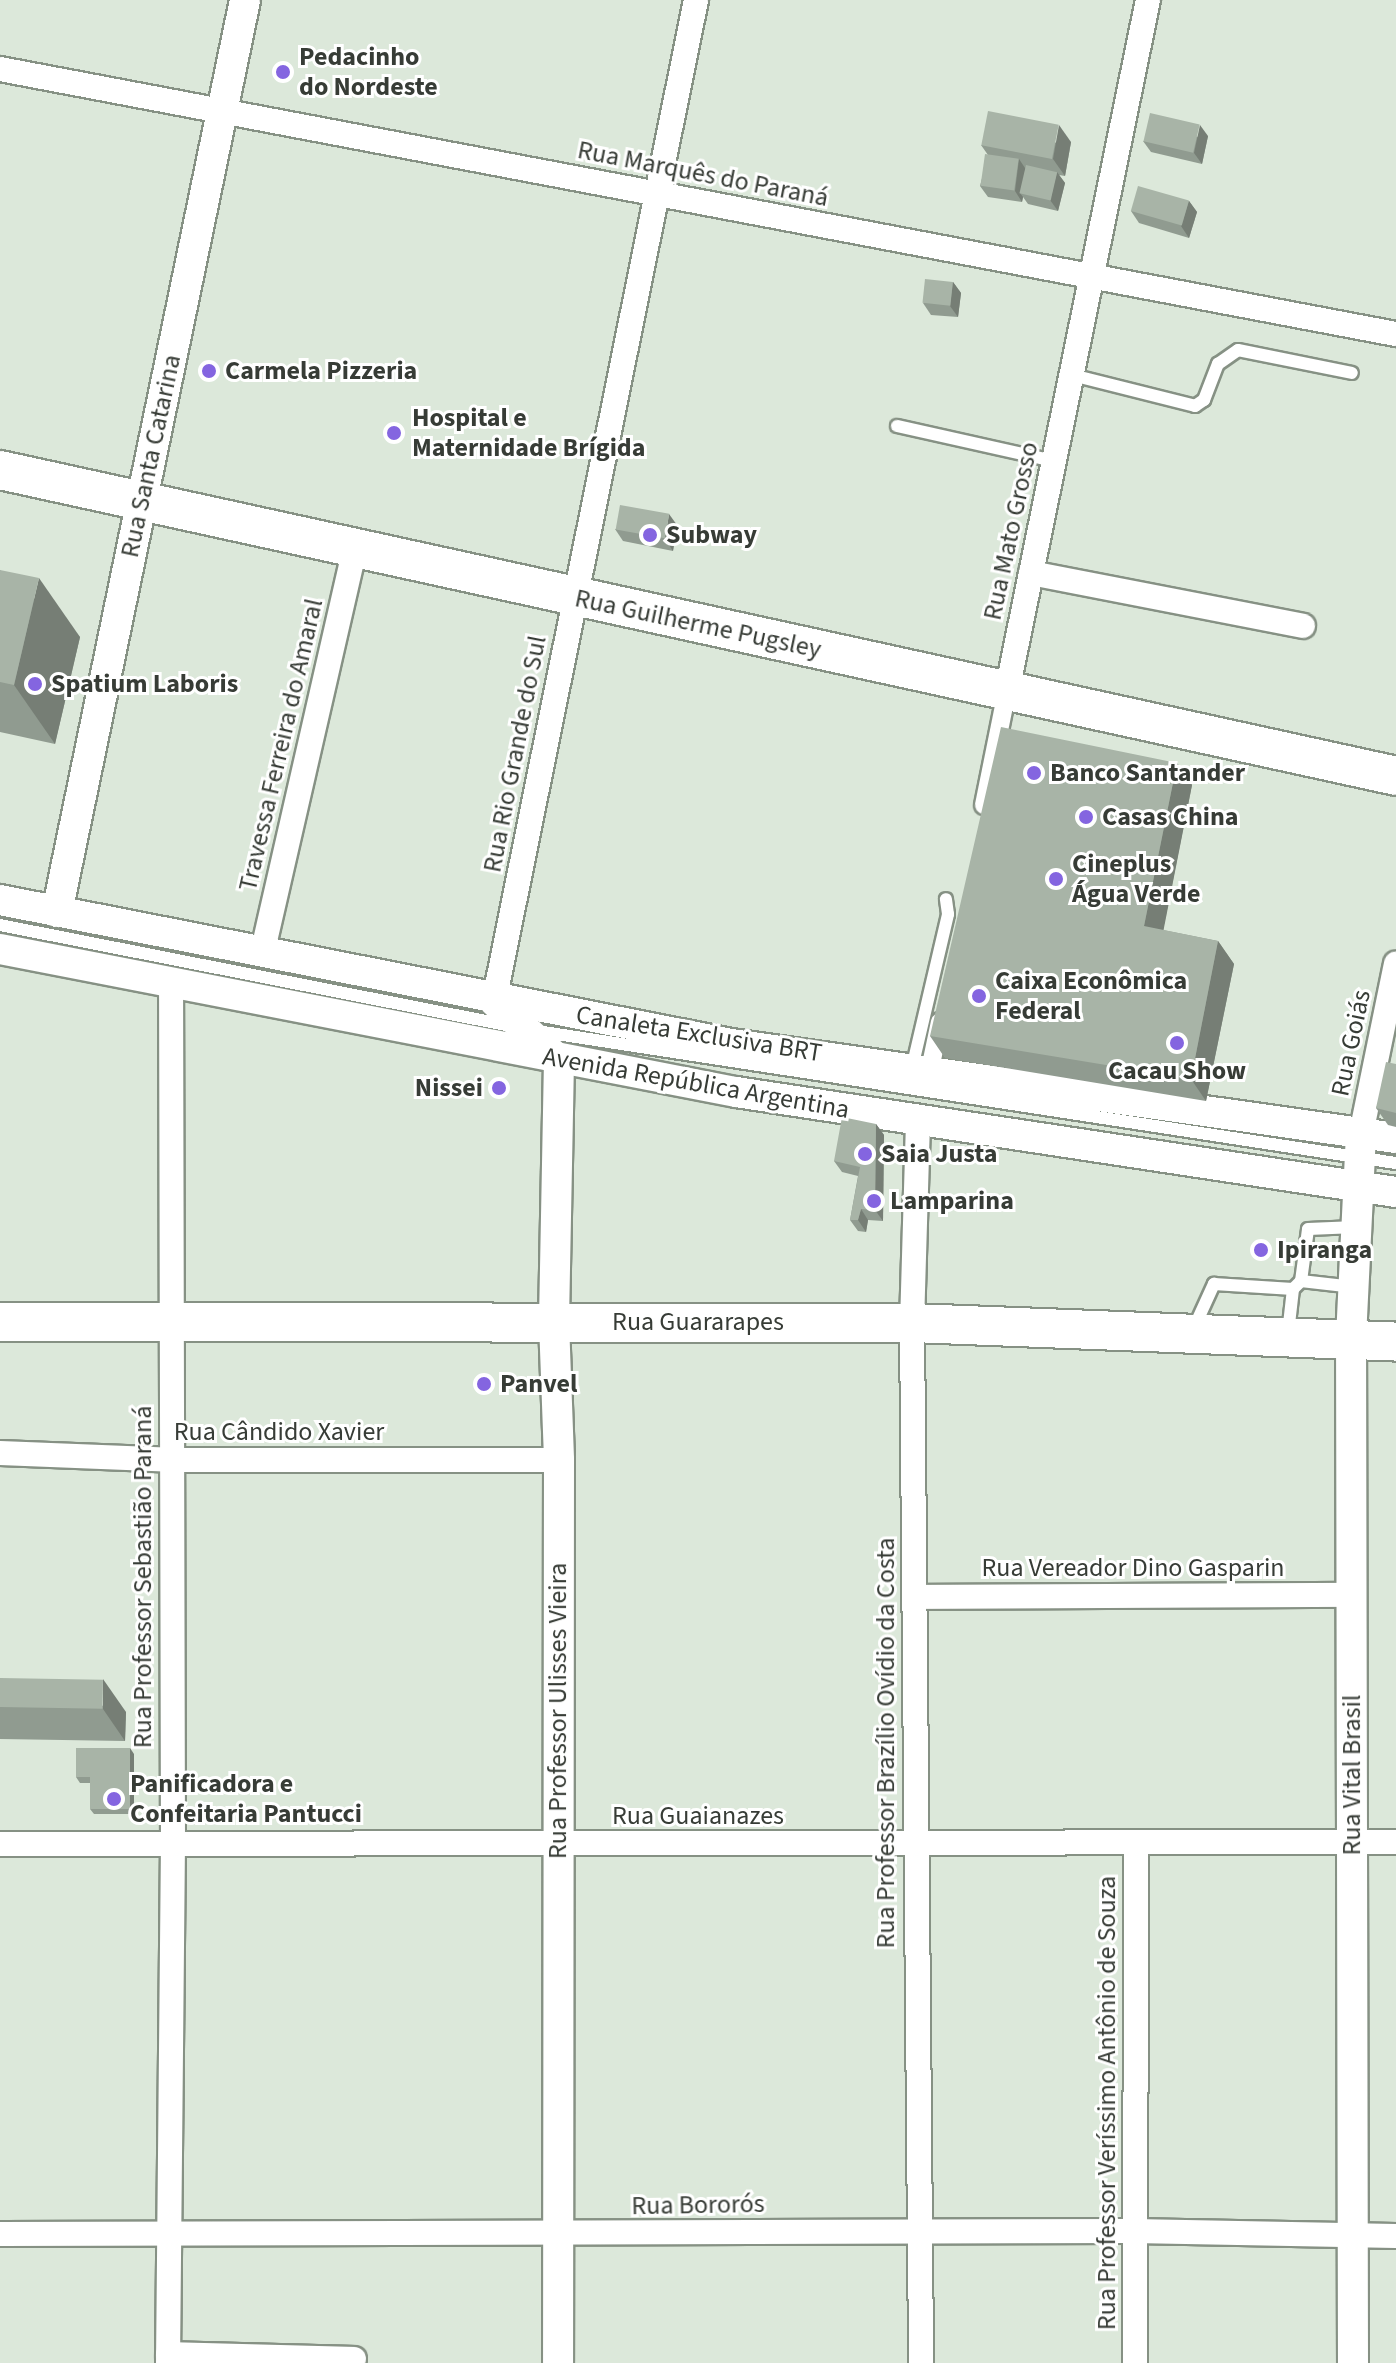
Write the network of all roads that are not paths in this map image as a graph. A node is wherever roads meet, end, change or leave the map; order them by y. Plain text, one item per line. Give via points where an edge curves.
1 (245, 0) edge
2 (696, 0) edge
3 (1148, 0) edge
4 (0, 69) edge
5 (222, 111) junction
6 (657, 193) junction
7 (1092, 276) junction
8 (1396, 334) edge
9 (1352, 373) dead end
10 (1072, 375) junction
11 (897, 426) dead end
12 (1054, 461) junction
13 (0, 470) edge
14 (141, 502) junction
15 (355, 549) junction
16 (1031, 573) junction
17 (576, 597) junction
18 (1303, 626) dead end
19 (1007, 691) junction
20 (1396, 776) edge
21 (979, 829) edge
22 (967, 890) edge
23 (946, 899) dead end
24 (0, 900) edge
25 (57, 912) junction
26 (0, 925) edge
27 (0, 949) edge
28 (262, 954) junction
29 (1396, 964) edge
30 (171, 983) junction
31 (494, 1001) junction
32 (525, 1029) junction
33 (559, 1060) junction
34 (920, 1073) junction
35 (918, 1122) junction
36 (1396, 1138) edge
37 (1360, 1159) junction
38 (1396, 1163) edge
39 (1396, 1192) edge
40 (1356, 1227) junction
41 (1297, 1285) junction
42 (1354, 1287) junction
43 (0, 1322) edge
44 (169, 1322) junction
45 (554, 1322) junction
46 (912, 1323) junction
47 (1191, 1333) junction
48 (1288, 1337) junction
49 (1351, 1338) junction
50 (1396, 1342) edge
51 (0, 1453) edge
52 (171, 1460) junction
53 (559, 1460) junction
54 (1352, 1595) junction
55 (914, 1597) junction
56 (913, 1842) junction
57 (1396, 1842) edge
58 (1136, 1843) junction
59 (1352, 1843) junction
60 (0, 1844) edge
61 (173, 1845) junction
62 (559, 1845) junction
63 (921, 2231) junction
64 (1133, 2231) junction
65 (0, 2234) edge
66 (168, 2235) junction
67 (558, 2235) junction
68 (1396, 2236) edge
69 (1352, 2237) junction
70 (168, 2359) edge
71 (354, 2359) dead end
72 (558, 2363) edge
73 (921, 2363) edge
74 (1135, 2363) edge
75 (1353, 2363) edge

1 - 5 street, Rua Santa Catarina
2 - 6 street, Rua Rio Grande do Sul
3 - 7 street, Rua Mato Grosso
4 - 5 street, Rua Marquês do Paraná
5 - 6 street, Rua Marquês do Paraná
5 - 14 street, Rua Santa Catarina
6 - 7 street, Rua Marquês do Paraná
6 - 17 street, Rua Rio Grande do Sul
7 - 8 street, Rua Marquês do Paraná
7 - 10 street, Rua Mato Grosso
9 - 10 lane via 1238,350 1218,364 1204,400 1195,406
10 - 12 street, Rua Mato Grosso
11 - 12 lane
12 - 16 street, Rua Mato Grosso
13 - 14 main road, Rua Guilherme Pugsley
14 - 15 main road, Rua Guilherme Pugsley
14 - 25 street, Rua Santa Catarina
15 - 17 main road, Rua Guilherme Pugsley
15 - 28 street, Travessa Ferreira do Amaral
16 - 18 street
16 - 19 street, Rua Mato Grosso
17 - 19 main road, Rua Guilherme Pugsley
17 - 31 street, Rua Rio Grande do Sul
19 - 20 main road, Rua Guilherme Pugsley
19 - 21 street, Rua Mato Grosso
22 - 34 street
23 - 34 lane via 948,914
24 - 25 street, Avenida República Argentina
25 - 28 street, Avenida República Argentina
26 - 32 lane, Canaleta Exclusiva BRT
27 - 30 street, Avenida República Argentina
28 - 31 street, Avenida República Argentina
29 - 37 street, Rua Goiás
30 - 33 street, Avenida República Argentina
30 - 44 street, Rua Professor Sebastião Paraná
31 - 32 street
31 - 34 street, Avenida República Argentina
32 - 33 street
32 - 37 lane, Canaleta Exclusiva BRT
33 - 35 street, Avenida República Argentina
33 - 45 street, Rua Professor Ulisses Vieira
34 - 37 street, Avenida República Argentina
35 - 37 street, Avenida República Argentina
35 - 46 street, Rua Professor Brazílio Ovídio da Costa
36 - 37 street, Avenida República Argentina
37 - 38 lane, Canaleta Exclusiva BRT
37 - 39 street, Avenida República Argentina
37 - 40 street, Rua Vital Brasil
40 - 41 lane via 1308,1229
40 - 42 street, Rua Vital Brasil
41 - 42 lane
41 - 47 lane via 1214,1284
41 - 48 lane
42 - 49 street, Rua Vital Brasil
43 - 44 main road, Rua Guararapes
44 - 45 main road, Rua Guararapes
44 - 52 street, Rua Professor Sebastião Paraná
45 - 46 main road, Rua Guararapes
45 - 53 street, Rua Professor Ulisses Vieira
46 - 47 main road, Rua Guararapes
46 - 55 street, Rua Professor Brazílio Ovídio da Costa
47 - 48 main road, Rua Guararapes
48 - 49 main road, Rua Guararapes
49 - 50 main road, Rua Guararapes
49 - 54 street, Rua Vital Brasil
51 - 52 street, Rua Cândido Xavier
52 - 53 street, Rua Cândido Xavier
52 - 61 street, Rua Professor Sebastião Paraná
53 - 62 street, Rua Professor Ulisses Vieira
54 - 55 street, Rua Vereador Dino Gasparin
54 - 59 street, Rua Vital Brasil
55 - 56 street, Rua Professor Brazílio Ovídio da Costa
56 - 58 street, Rua Guaianazes
56 - 62 street, Rua Guaianazes
56 - 63 street, Rua Professor Brazílio Ovídio da Costa
57 - 59 street, Rua Guaianazes
58 - 59 street, Rua Guaianazes
58 - 64 street, Rua Professor Veríssimo Antônio de Souza
59 - 69 street, Rua Vital Brasil
60 - 61 street, Rua Guaianazes
61 - 62 street, Rua Guaianazes
61 - 66 street, Rua Professor Sebastião Paraná
62 - 67 street, Rua Professor Ulisses Vieira
63 - 64 street, Rua Bororós
63 - 67 street, Rua Bororós
63 - 73 street, Rua Professor Brazílio Ovídio da Costa
64 - 69 street, Rua Bororós
64 - 74 street, Rua Professor Veríssimo Antônio de Souza
65 - 66 street, Rua Bororós
66 - 67 street, Rua Bororós
66 - 70 street, Rua Professor Sebastião Paraná
67 - 72 street, Rua Professor Ulisses Vieira
68 - 69 street, Rua Bororós
69 - 75 street, Rua Vital Brasil
70 - 71 street

